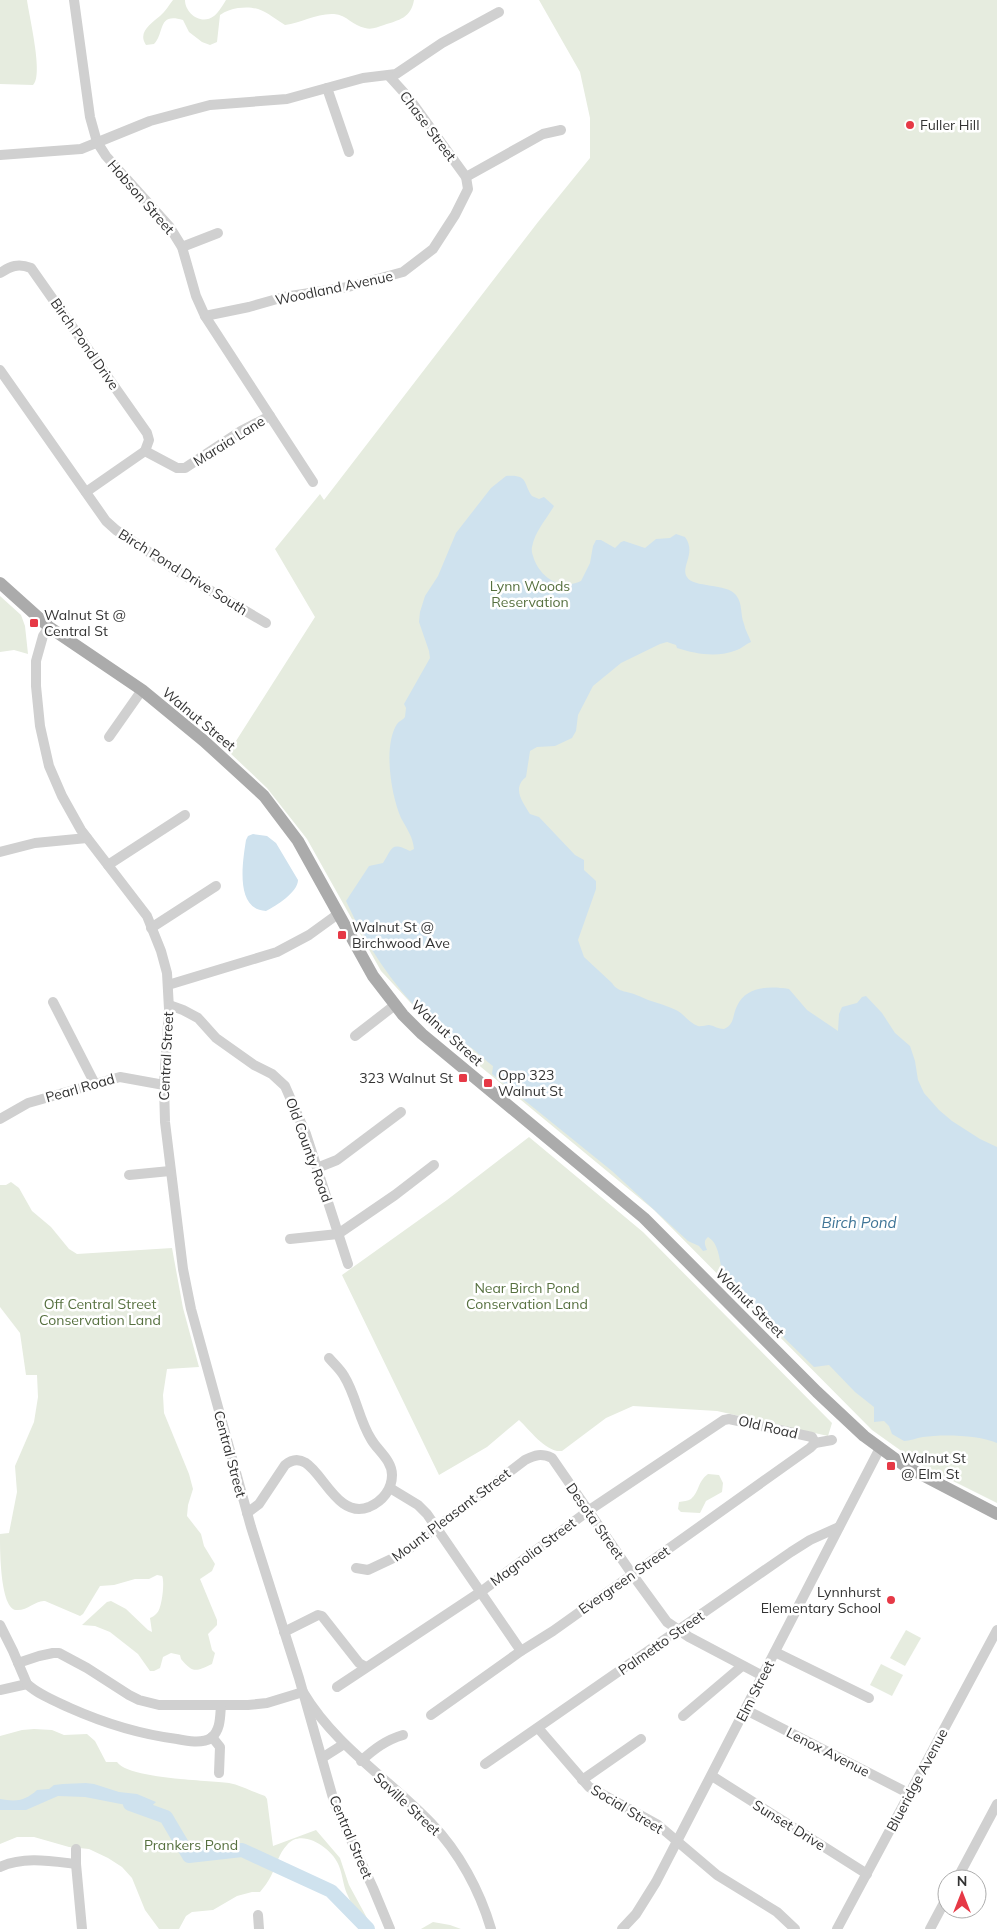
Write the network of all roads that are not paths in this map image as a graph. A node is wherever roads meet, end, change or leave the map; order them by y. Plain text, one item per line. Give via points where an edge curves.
1 (74, 0) edge
2 (498, 12) dead end
3 (389, 76) junction
4 (327, 88) junction
5 (560, 130) dead end
6 (97, 142) junction
7 (349, 152) dead end
8 (0, 155) edge
9 (466, 177) junction
10 (218, 233) dead end
11 (182, 247) junction
12 (0, 273) edge
13 (205, 316) junction
14 (0, 370) edge
15 (270, 416) junction
16 (145, 451) junction
17 (313, 482) dead end
18 (86, 492) junction
19 (0, 583) edge
20 (266, 623) dead end
21 (48, 627) junction
22 (142, 690) junction
23 (109, 737) dead end
24 (185, 815) dead end
25 (87, 838) junction
26 (0, 852) edge
27 (108, 865) junction
28 (216, 886) dead end
29 (338, 914) junction
30 (151, 928) junction
31 (168, 985) junction
32 (53, 1002) dead end
33 (169, 1005) junction
34 (395, 1005) junction
35 (355, 1036) dead end
36 (95, 1084) junction
37 (164, 1085) junction
38 (401, 1112) dead end
39 (1, 1116) edge
40 (434, 1165) dead end
41 (317, 1168) junction
42 (170, 1171) junction
43 (129, 1175) dead end
44 (338, 1234) junction
45 (290, 1239) dead end
46 (348, 1264) dead end
47 (330, 1358) dead end
48 (729, 1418) joint
49 (832, 1440) dead end
50 (815, 1443) junction
51 (880, 1448) junction
52 (545, 1454) joint
53 (390, 1488) junction
54 (588, 1511) junction
55 (246, 1513) junction
56 (997, 1514) edge
57 (839, 1526) junction
58 (436, 1529) junction
59 (356, 1568) dead end
60 (632, 1574) junction
61 (480, 1591) junction
62 (0, 1626) edge
63 (997, 1630) edge
64 (679, 1631) junction
65 (284, 1632) junction
66 (521, 1651) junction
67 (775, 1652) junction
68 (18, 1664) junction
69 (742, 1666) junction
70 (366, 1667) junction
71 (763, 1676) junction
72 (27, 1684) junction
73 (337, 1686) dead end
74 (0, 1690) edge
75 (303, 1692) junction
76 (869, 1698) dead end
77 (221, 1705) junction
78 (746, 1710) junction
79 (432, 1714) dead end
80 (683, 1716) dead end
81 (538, 1728) junction
82 (403, 1735) dead end
83 (212, 1737) junction
84 (640, 1739) dead end
85 (344, 1744) junction
86 (322, 1758) junction
87 (361, 1761) junction
88 (485, 1764) dead end
89 (219, 1773) dead end
90 (712, 1776) junction
91 (582, 1780) junction
92 (910, 1794) junction
93 (997, 1804) edge
94 (678, 1842) junction
95 (76, 1849) dead end
96 (76, 1864) junction
97 (0, 1867) edge
98 (962, 1869) edge
99 (867, 1874) junction
100 (258, 1915) dead end
101 (937, 1916) edge
102 (627, 1927) edge
103 (82, 1929) edge
104 (259, 1929) edge
105 (390, 1929) edge
106 (491, 1929) edge
107 (795, 1929) edge
108 (836, 1929) edge
109 (930, 1929) edge

1 - 6 street, Hobson Street via 90,117
2 - 3 street via 442,43 403,71
3 - 4 street via 370,76
3 - 9 street, Chase Street
4 - 6 street via 288,99 210,105 150,121
4 - 7 street
5 - 9 street via 543,134
6 - 8 street via 80,149
6 - 11 street, Hobson Street via 169,226
9 - 13 street, Woodland Avenue via 468,189 434,249 403,272 348,287 284,297 249,308
10 - 11 street
11 - 13 street, Hobson Street
12 - 16 street, Birch Pond Drive via 16,265 31,268 147,433 149,440
13 - 15 street, Hobson Street
14 - 18 street
15 - 16 street, Maraia Lane via 185,468 177,468
15 - 17 street, Hobson Street
16 - 18 street
18 - 20 street, Birch Pond Drive South via 116,530 177,571
19 - 21 main road, Walnut Street
21 - 22 main road, Walnut Street
21 - 25 street, Central Street via 36,660 40,726 49,766 62,796
22 - 23 street
22 - 29 main road, Walnut Street via 264,796 298,841
24 - 27 street
25 - 26 street via 35,843
25 - 27 street, Central Street
27 - 30 street, Central Street via 146,916
28 - 30 street
29 - 31 street via 303,939 277,952
29 - 34 main road, Walnut Street via 373,976
30 - 31 street, Central Street via 161,952
31 - 33 street, Central Street
32 - 36 street
33 - 37 street, Central Street
33 - 41 street, Old County Road via 198,1018 216,1038 285,1086
34 - 35 street
34 - 51 main road, Walnut Street via 433,1044 644,1218 830,1405
36 - 37 street, Pearl Road via 124,1076
36 - 39 street, Pearl Road via 28,1103
37 - 42 street, Central Street
38 - 41 street via 337,1160
40 - 44 street
41 - 44 street, Old County Road
42 - 43 street
42 - 55 street, Central Street via 188,1294
44 - 45 street
44 - 46 street, Old County Road
47 - 53 street via 344,1377 371,1440 385,1456 392,1473
48 - 50 street, Old Road via 812,1437
48 - 54 street, Magnolia Street
49 - 50 street, Old Road
50 - 60 street, Evergreen Street
51 - 56 main road, Walnut Street via 919,1474
51 - 57 street, Elm Street
52 - 54 street, Desota Street via 552,1458
52 - 58 street, Mount Pleasant Street via 525,1460
53 - 55 street, Central Street via 380,1500 368,1507 354,1509 342,1504 309,1464 291,1460 259,1504
53 - 58 street via 418,1505
54 - 60 street, Desota Street
54 - 61 street, Magnolia Street
55 - 65 street, Central Street
57 - 64 street, Palmetto Street via 791,1552
57 - 67 street, Elm Street
58 - 59 street, Mount Pleasant Street via 385,1563 368,1570
58 - 61 street
60 - 64 street, Desota Street via 667,1622
60 - 66 street, Evergreen Street
61 - 66 street
61 - 70 street, Magnolia Street
62 - 68 street
63 - 92 street, Blueridge Avenue
64 - 69 street, Desota Street
64 - 81 street, Palmetto Street
65 - 70 street via 322,1616 359,1663
65 - 75 street, Central Street
66 - 79 street, Evergreen Street
67 - 71 street, Elm Street
67 - 76 street
68 - 72 street
68 - 77 street via 39,1656 59,1654 139,1700 166,1705
69 - 71 street, Desota Street
69 - 80 street
70 - 73 street, Magnolia Street
71 - 78 street, Elm Street
72 - 74 street
72 - 83 street via 35,1691 109,1725 186,1740 202,1741
75 - 77 street via 268,1703
75 - 85 street, Saville Street
75 - 86 street, Central Street
77 - 83 street via 219,1726
78 - 90 street, Elm Street
78 - 92 street, Lenox Avenue
81 - 88 street, Palmetto Street
81 - 91 street, Social Street
82 - 87 street via 391,1738
83 - 89 street via 220,1747
84 - 91 street
85 - 86 street
85 - 87 street, Saville Street
86 - 105 street, Central Street via 342,1823
87 - 106 street, Saville Street via 415,1807 446,1841 472,1883
90 - 94 street, Elm Street
90 - 99 street, Sunset Drive
91 - 94 street, Social Street via 595,1791 658,1825
92 - 99 street, Blueridge Avenue
93 - 98 street
94 - 102 street, Elm Street
94 - 107 street, Social Street via 717,1875 777,1912
95 - 96 street
96 - 97 street via 24,1860
96 - 103 street
99 - 108 street, Blueridge Avenue
100 - 104 street
101 - 109 street

